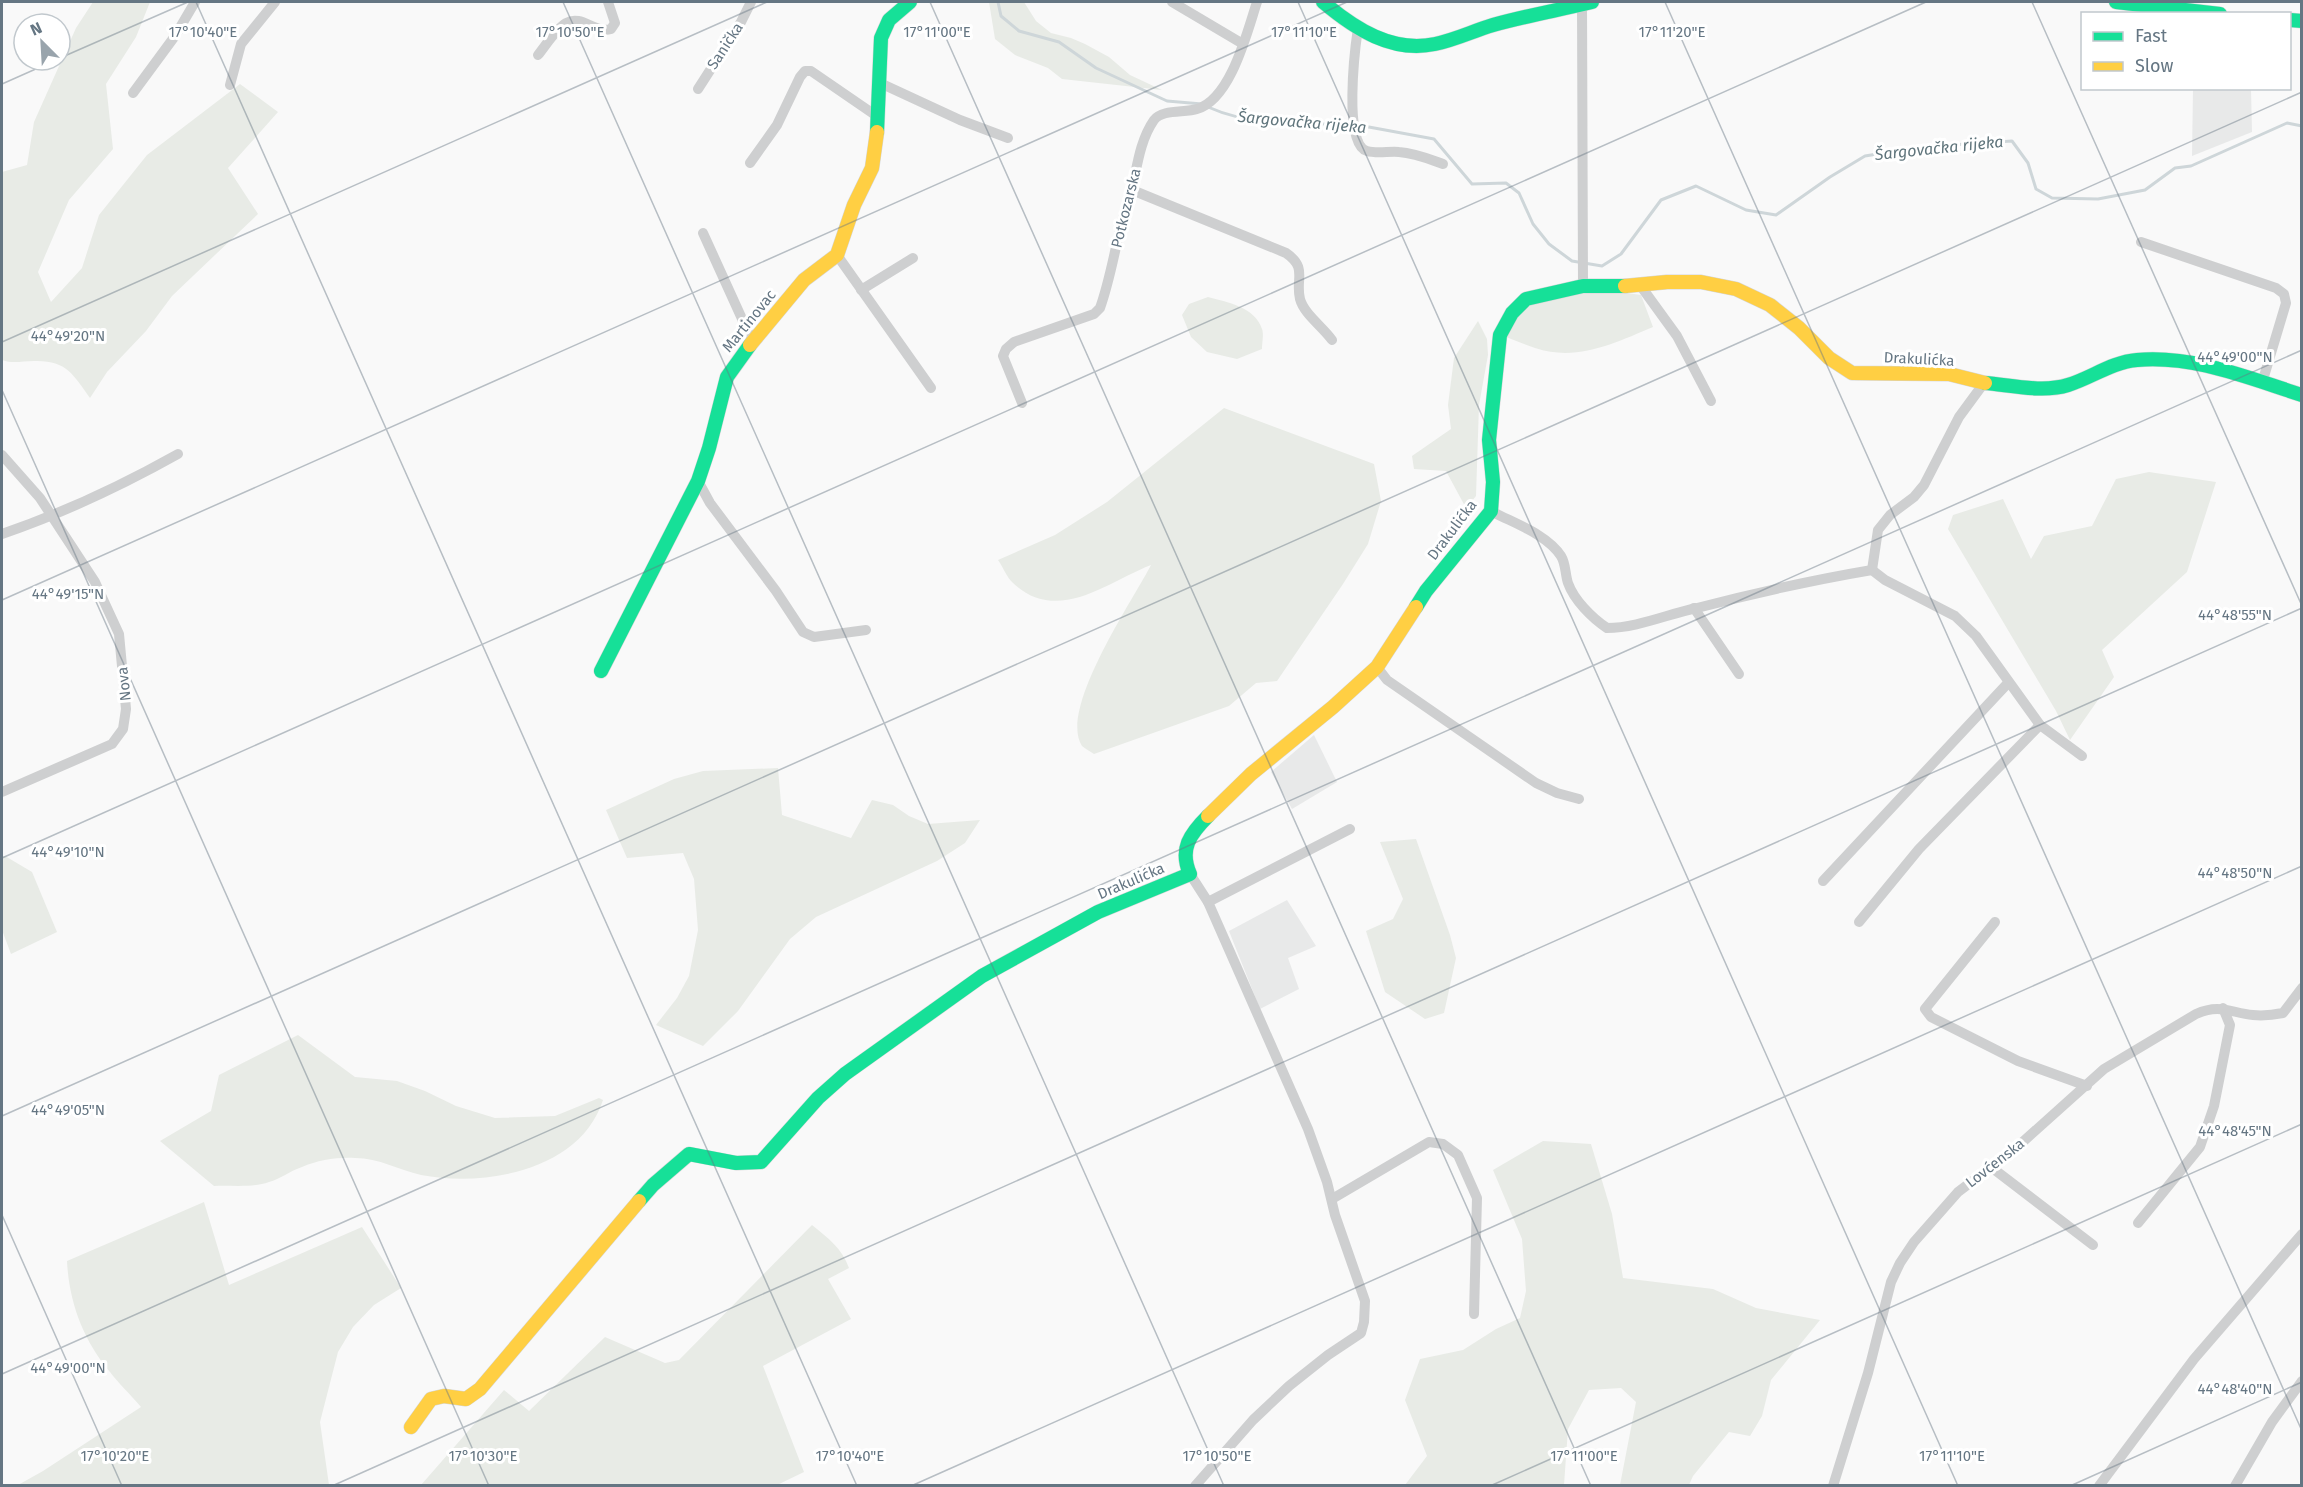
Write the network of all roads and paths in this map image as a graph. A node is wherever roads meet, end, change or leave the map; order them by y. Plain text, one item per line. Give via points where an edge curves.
1 (195, 2) edge
2 (275, 2) edge
3 (608, 2) edge
4 (752, 2) edge
5 (910, 2) edge
6 (1172, 2) edge
7 (1257, 2) edge
8 (1323, 2) edge
9 (2116, 2) edge
10 (1587, 3) edge
11 (2203, 12) edge
12 (1358, 28) junction
13 (1242, 44) junction
14 (538, 55) dead end
15 (880, 83) junction
16 (230, 85) dead end
17 (698, 89) dead end
18 (133, 93) dead end
19 (878, 117) junction
20 (1008, 138) dead end
21 (750, 163) dead end
22 (1443, 164) dead end
23 (1132, 190) junction
24 (703, 233) dead end
25 (2141, 242) dead end
26 (837, 255) junction
27 (913, 258) dead end
28 (1640, 285) junction
29 (1583, 286) junction
30 (861, 290) junction
31 (1332, 339) dead end
32 (753, 343) junction
33 (1984, 383) junction
34 (2262, 383) junction
35 (931, 388) dead end
36 (2301, 395) edge
37 (1711, 401) dead end
38 (1022, 403) dead end
39 (178, 454) dead end
40 (2, 455) edge
41 (698, 481) junction
42 (1491, 511) junction
43 (52, 517) junction
44 (2, 534) edge
45 (1872, 570) junction
46 (1694, 608) junction
47 (866, 630) dead end
48 (1377, 667) junction
49 (601, 671) dead end
50 (1739, 674) dead end
51 (2008, 683) junction
52 (2040, 725) junction
53 (2082, 756) dead end
54 (2, 792) edge
55 (1579, 799) dead end
56 (1350, 829) dead end
57 (1190, 874) junction
58 (1823, 880) dead end
59 (1208, 902) junction
60 (1859, 922) dead end
61 (1995, 922) dead end
62 (2301, 988) edge
63 (2223, 1008) junction
64 (2087, 1086) junction
65 (1991, 1167) junction
66 (1332, 1199) junction
67 (2138, 1223) dead end
68 (2301, 1234) edge
69 (2093, 1245) dead end
70 (1474, 1314) dead end
71 (2301, 1381) edge
72 (411, 1427) dead end
73 (1195, 1485) edge
74 (1833, 1485) edge
75 (2099, 1485) edge
76 (2235, 1485) edge

1 - 18 street
2 - 16 street via 241,44
3 - 14 street via 615,23 611,29 600,31 582,21 564,24
4 - 17 street, Sanička
5 - 15 street via 889,20 881,38
6 - 13 street
7 - 13 street, Potkozarska
8 - 12 street
9 - 11 street
10 - 12 street via 1434,45 1410,47 1386,42
10 - 29 street
12 - 22 street via 1353,66 1355,134 1360,148 1420,155
13 - 23 street, Potkozarska via 1225,85 1213,100 1198,109 1156,118 1144,141
15 - 19 street
15 - 20 street
19 - 21 street via 811,71 805,71 777,125
19 - 26 street via 872,168
23 - 31 street via 1296,260 1304,307
23 - 38 street, Potkozarska via 1100,308 1094,314 1014,342 1006,349 1003,356
24 - 32 street
25 - 34 street via 2284,294 2286,303
26 - 30 street
26 - 32 street, Martinovac via 804,280
27 - 30 street
28 - 29 street, Drakulićka
28 - 33 street, Drakulićka via 1701,282 1736,289 1770,305 1829,358 1852,373 1949,374
28 - 37 street via 1677,336
29 - 42 street, Drakulićka via 1526,299 1512,312 1500,335 1489,440
30 - 35 street
32 - 41 street, Martinovac via 727,377
33 - 34 street, Drakulićka via 2066,386 2133,360 2165,358 2206,365
33 - 45 street via 1959,417 1924,485 1878,530
34 - 36 street, Drakulićka
39 - 43 street
40 - 43 street, Nova
41 - 47 street via 803,632 814,638
41 - 49 street, Martinovac
42 - 46 street via 1556,549 1564,562 1569,587 1607,628
42 - 48 street, Drakulićka via 1426,591
43 - 44 street
43 - 54 street, Nova via 95,582 118,634 126,709 123,729 112,744
45 - 46 street
45 - 51 street via 1955,616 1977,636
46 - 50 street
48 - 55 street via 1387,680 1536,783
48 - 57 street, Drakulićka via 1251,774 1202,822 1191,835 1186,850 1184,861
51 - 52 street
51 - 58 street
52 - 53 street
52 - 60 street via 1919,849
56 - 59 street
57 - 59 street
57 - 72 street, Drakulićka via 1098,912 982,976 845,1074 761,1162 742,1165 689,1154 653,1185 480,1389 466,1399 440,1394 428,1400
59 - 66 street via 1308,1129
61 - 64 street via 1925,1010 1931,1017 2018,1061
62 - 63 street, Lovćenska via 2283,1013 2253,1015
63 - 64 street, Lovćenska via 2196,1014 2104,1069
63 - 67 street via 2230,1025 2214,1106 2200,1147
64 - 65 street, Lovćenska
65 - 69 street
65 - 74 street, Lovćenska via 1958,1192 1900,1263 1891,1282
66 - 70 street via 1428,1142 1443,1144 1458,1155 1477,1198
66 - 73 street via 1365,1301 1361,1333 1289,1386
68 - 75 street via 2194,1359
71 - 76 street

